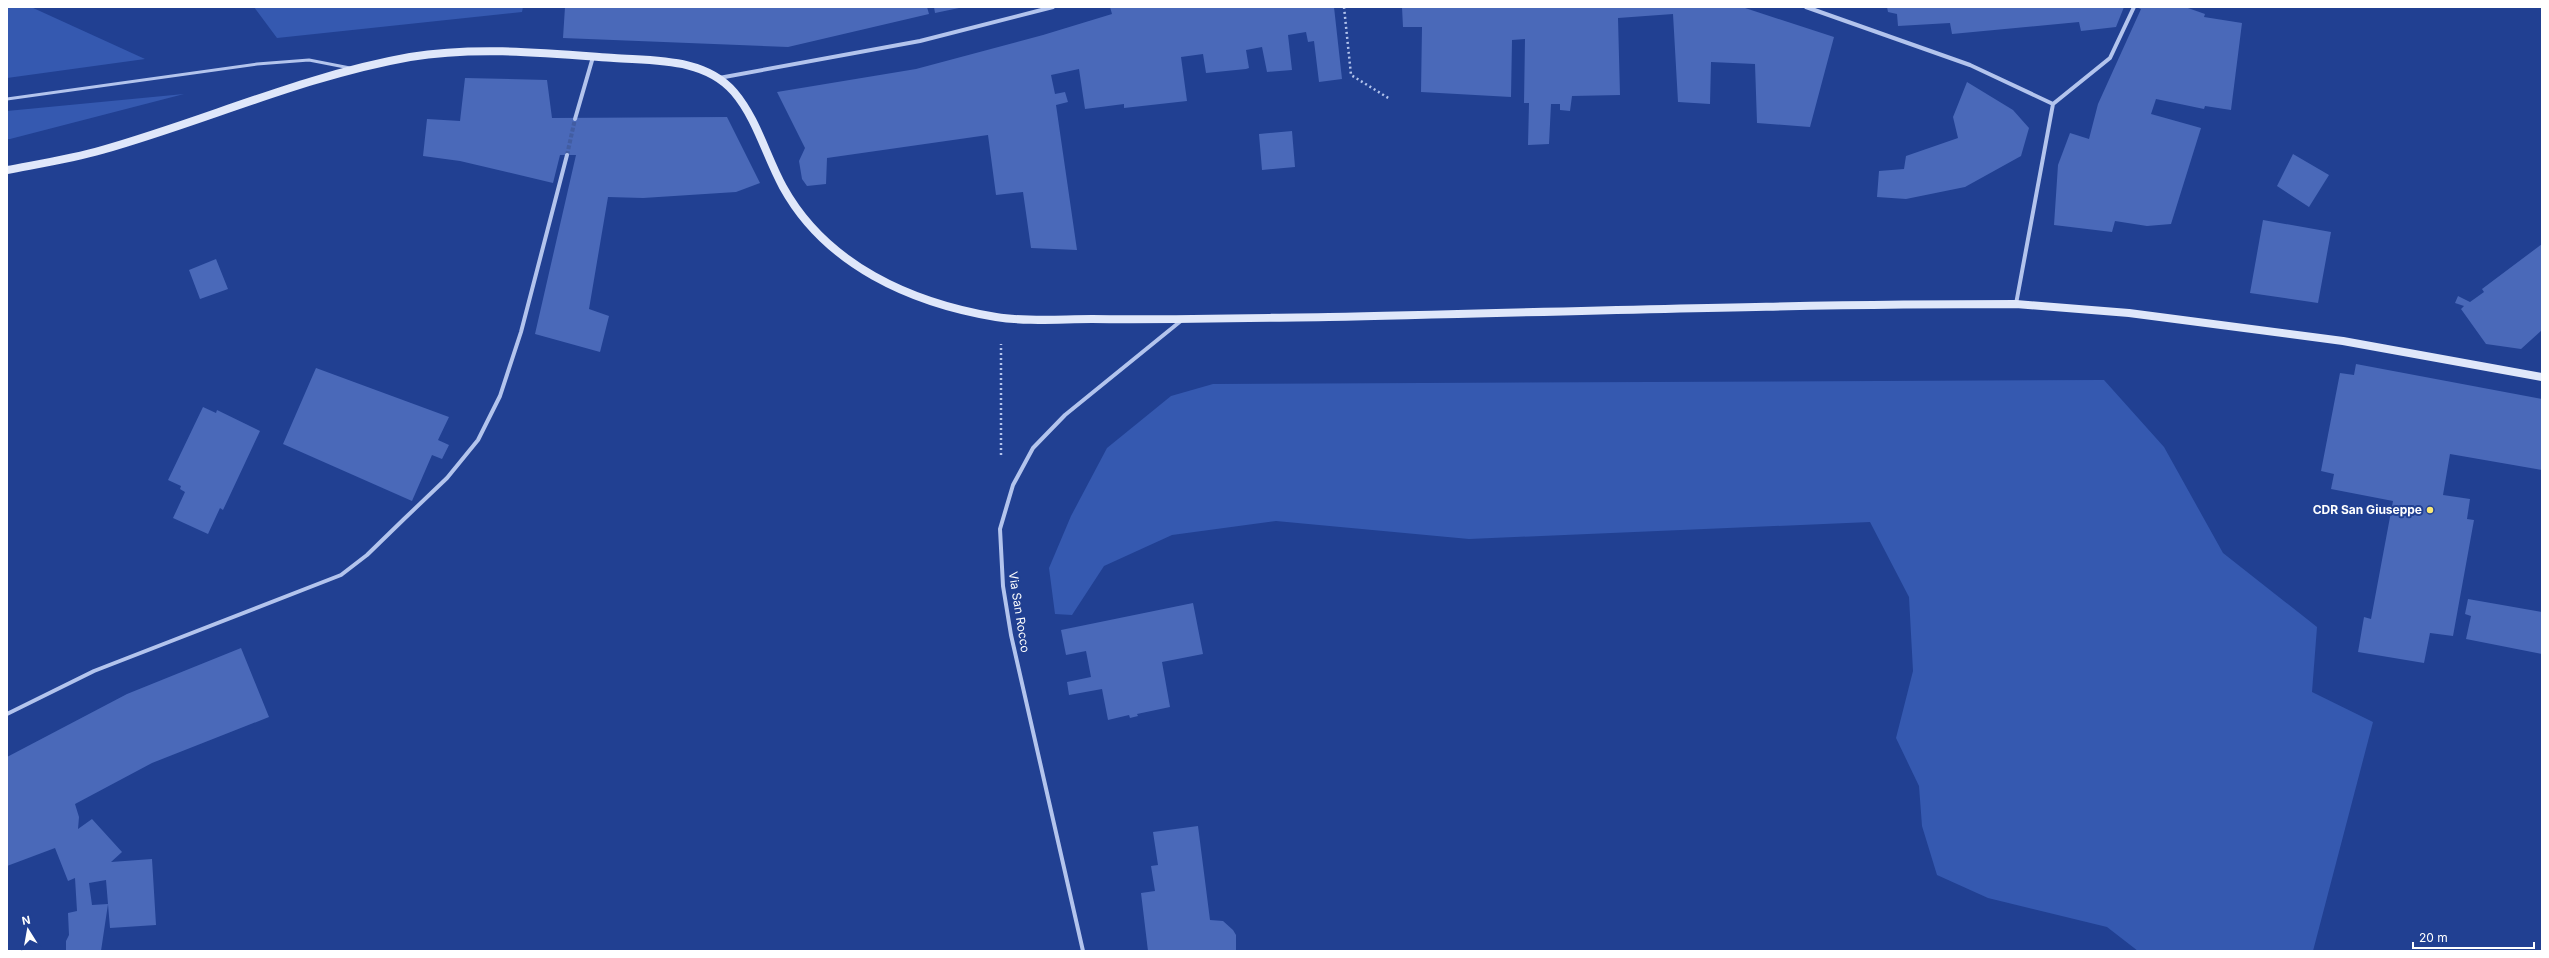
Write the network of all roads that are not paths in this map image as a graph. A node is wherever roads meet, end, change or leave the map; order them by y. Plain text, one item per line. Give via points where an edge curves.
1 (1053, 7) edge
2 (1806, 7) edge
3 (2134, 7) edge
4 (593, 56) junction
5 (354, 69) junction
6 (719, 78) junction
7 (7, 99) edge
8 (2054, 104) junction
9 (575, 119) tunnel mouth
10 (567, 155) tunnel mouth
11 (7, 170) edge
12 (2016, 304) junction
13 (1182, 320) junction
14 (2542, 377) edge
15 (7, 714) edge
16 (1082, 951) edge

1 - 6 street via 920,41
2 - 8 street via 1963,62
3 - 8 street via 2110,58
4 - 5 main road via 476,52 416,56
4 - 6 main road via 695,66
4 - 9 street
5 - 7 lane via 309,60 257,64
5 - 11 main road via 288,88 99,151
6 - 13 main road via 734,92 751,118 785,191 830,247 864,272 911,294 956,309 1002,318
8 - 12 street
10 - 15 street via 521,332 500,396 478,440 447,478 367,555 340,575 94,671
12 - 13 main road
12 - 14 main road via 2129,313 2335,340
13 - 16 street, Via San Rocco via 1065,415 1033,448 1013,485 1000,529 1003,586 1011,635

